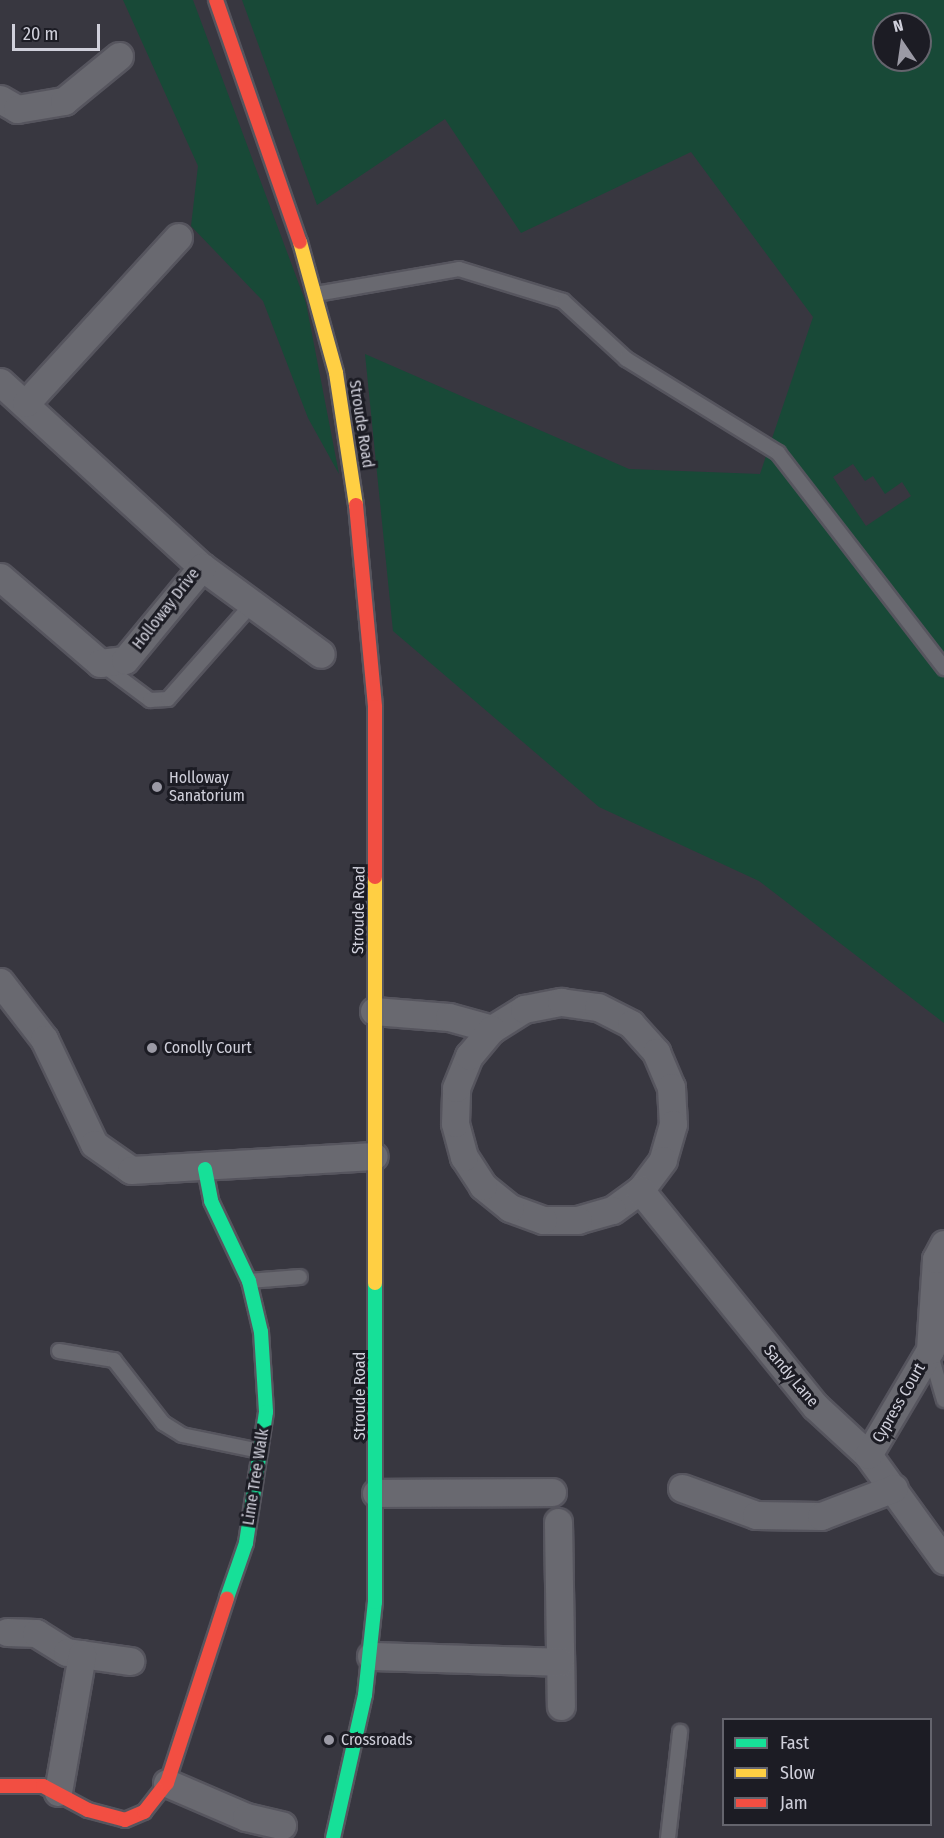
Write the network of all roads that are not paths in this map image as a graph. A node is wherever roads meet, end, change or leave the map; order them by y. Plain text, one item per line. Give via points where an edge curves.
1 (216, 0) edge
2 (119, 56) dead end
3 (0, 99) edge
4 (178, 237) dead end
5 (316, 294) junction
6 (0, 382) edge
7 (26, 403) junction
8 (202, 567) junction
9 (0, 577) edge
10 (253, 603) junction
11 (321, 654) dead end
12 (100, 663) junction
13 (944, 668) edge
14 (0, 982) edge
15 (374, 1011) junction
16 (492, 1029) junction
17 (374, 1156) junction
18 (205, 1169) junction
19 (640, 1190) junction
20 (944, 1244) edge
21 (300, 1277) dead end
22 (249, 1281) junction
23 (930, 1350) junction
24 (59, 1351) dead end
25 (944, 1400) edge
26 (262, 1451) junction
27 (868, 1455) junction
28 (682, 1488) dead end
29 (894, 1488) junction
30 (552, 1492) dead end
31 (376, 1493) junction
32 (558, 1522) dead end
33 (944, 1560) edge
34 (8, 1632) dead end
35 (82, 1654) junction
36 (371, 1656) junction
37 (130, 1661) dead end
38 (560, 1662) junction
39 (561, 1706) dead end
40 (680, 1732) dead end
41 (167, 1783) junction
42 (0, 1786) edge
43 (58, 1792) junction
44 (117, 1819) junction
45 (282, 1825) dead end
46 (121, 1838) edge
47 (333, 1838) edge
48 (668, 1838) edge

1 - 5 street, Stroude Road
2 - 3 street via 64,101 17,109
4 - 7 street
5 - 13 lane via 459,268 563,301 626,359 778,453
5 - 15 street, Stroude Road via 345,423 366,587 375,707
6 - 7 street, Holloway Drive
7 - 8 street, Holloway Drive
8 - 10 street
8 - 12 street, Holloway Drive via 125,660
9 - 12 street
10 - 11 street
10 - 12 lane via 168,699 150,700
14 - 18 street via 44,1039 94,1144 131,1170
15 - 16 street via 449,1017
15 - 17 street, Stroude Road
16 - 19 street via 524,1010 561,1002 598,1007 637,1031 656,1052 671,1087 673,1124 663,1160
16 - 19 street via 469,1056 456,1088 454,1124 464,1157 483,1186 510,1208 543,1220 578,1220 612,1210
17 - 18 street
17 - 31 street, Stroude Road
18 - 22 street, Lime Tree Walk via 211,1201
19 - 27 street, Sandy Lane via 815,1406
20 - 23 street, Cypress Court via 936,1259
21 - 22 lane
22 - 26 street, Lime Tree Walk via 261,1332 266,1412
23 - 25 lane
23 - 27 street, Cypress Court
24 - 26 lane via 114,1360 163,1423 182,1435
26 - 41 street, Lime Tree Walk via 246,1543 179,1734
27 - 29 street, Sandy Lane
28 - 29 street via 756,1515 821,1516
29 - 33 street, Sandy Lane
30 - 31 street
31 - 36 street, Stroude Road
32 - 38 street
34 - 35 street via 36,1633 67,1652
35 - 37 street
35 - 43 street
36 - 38 street
36 - 47 street, Stroude Road
38 - 39 street
40 - 48 lane
41 - 44 street, Lime Tree Walk via 144,1812
41 - 45 street via 246,1817
42 - 43 street via 28,1783
43 - 44 street
44 - 46 lane

